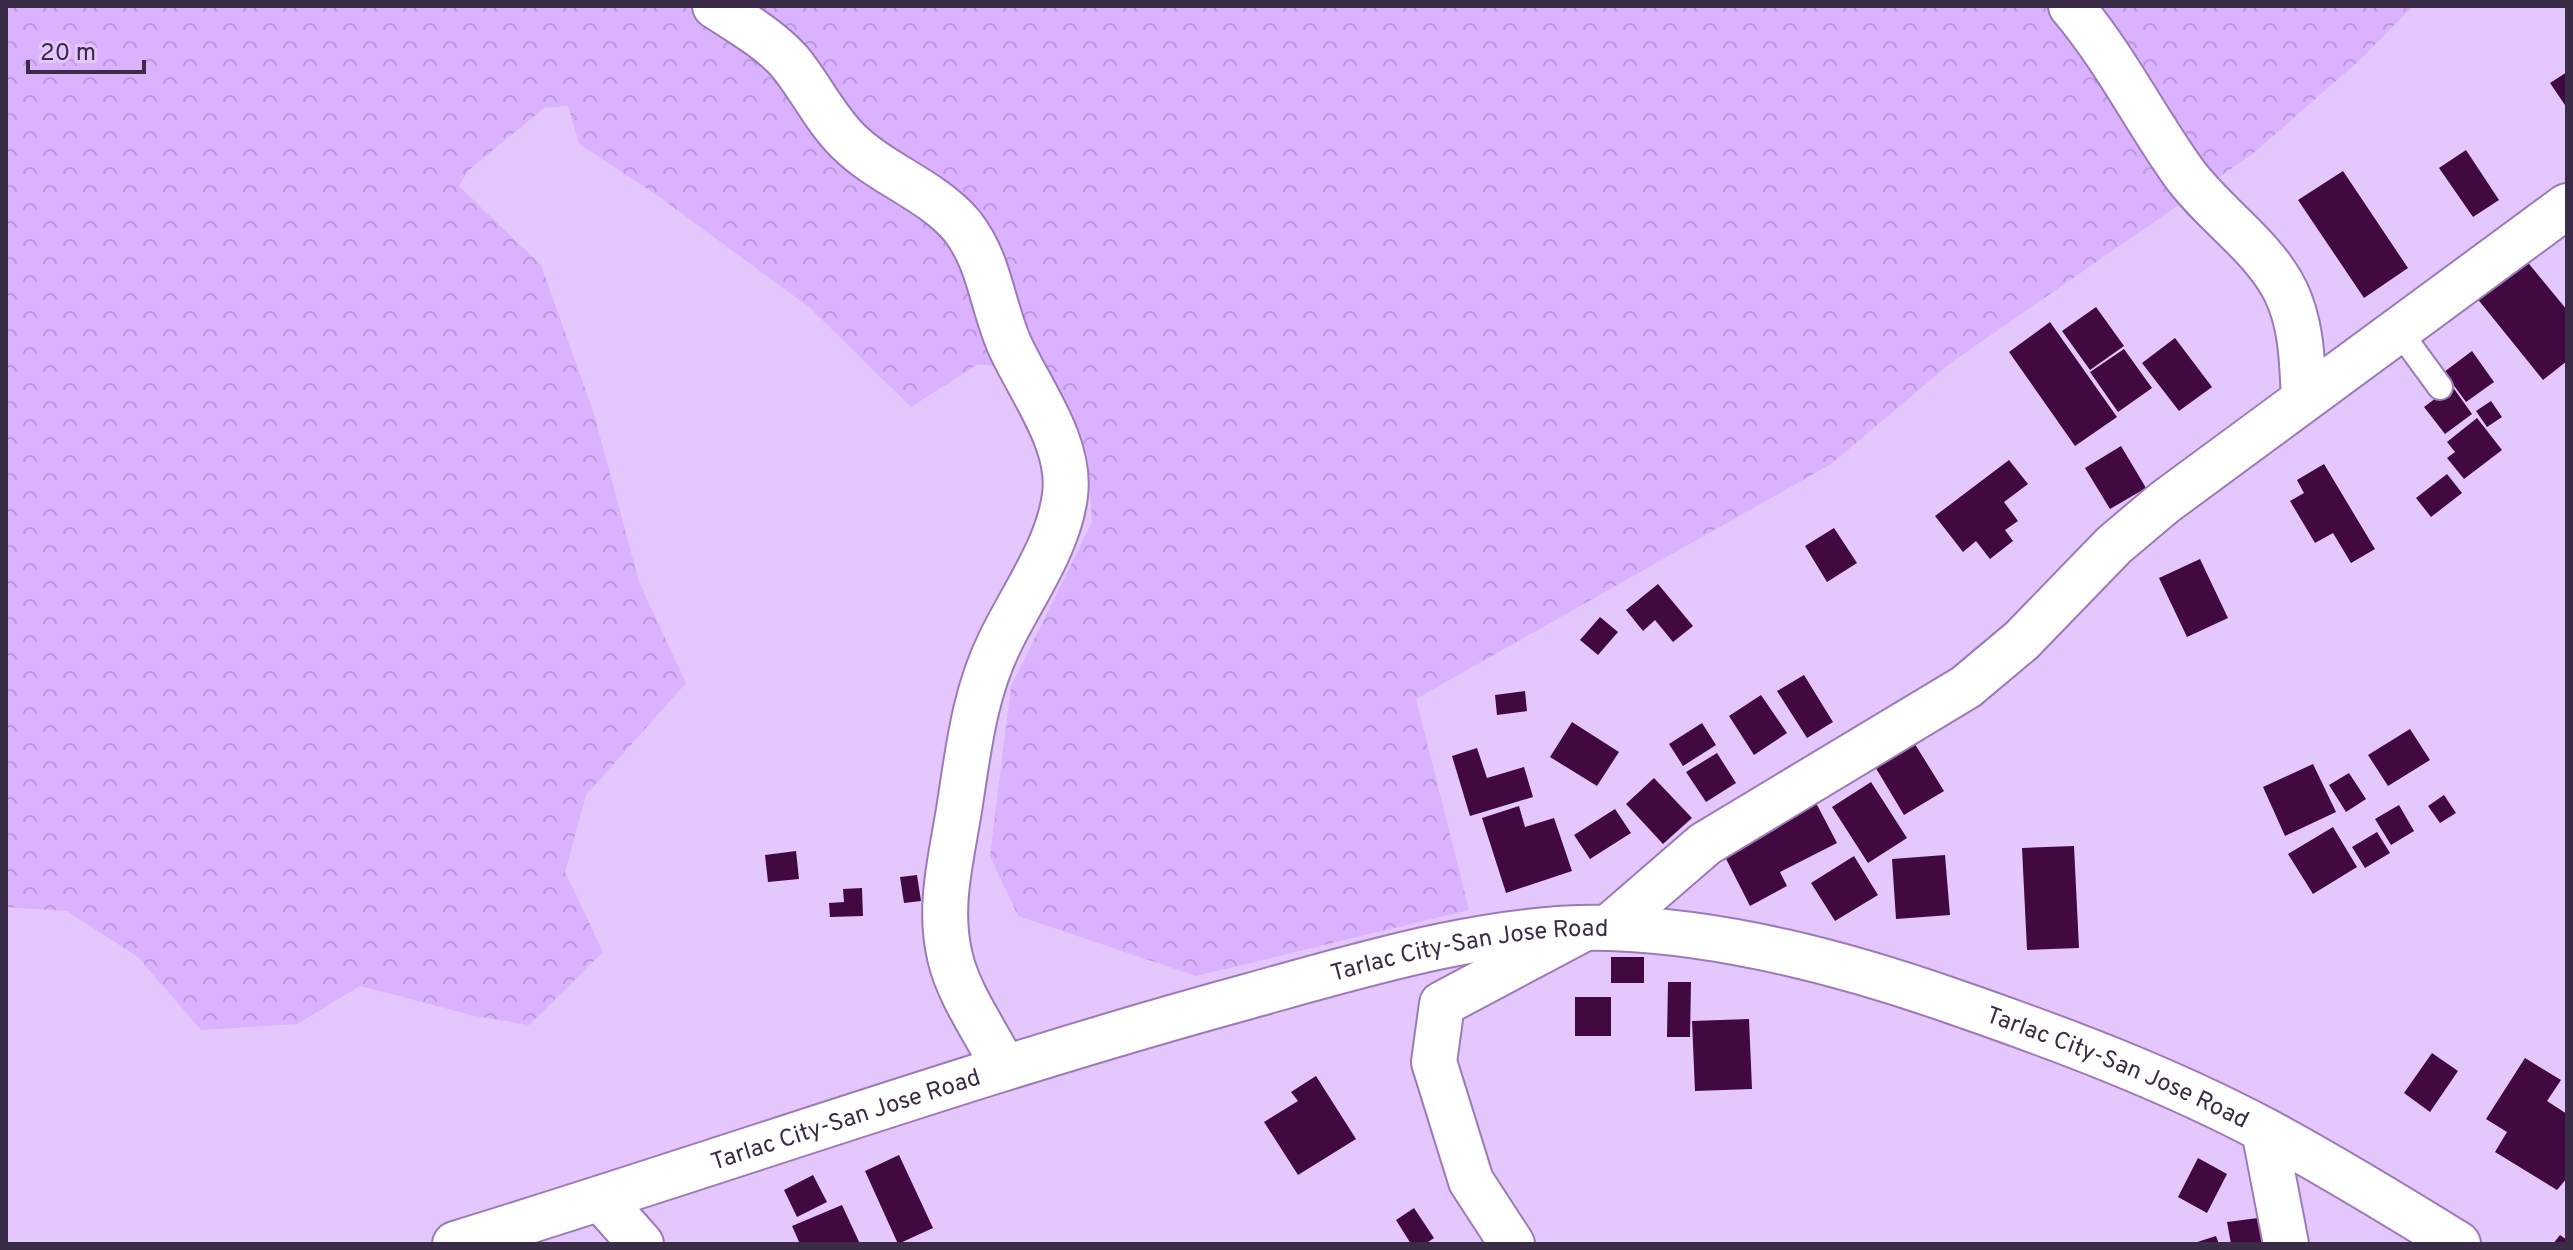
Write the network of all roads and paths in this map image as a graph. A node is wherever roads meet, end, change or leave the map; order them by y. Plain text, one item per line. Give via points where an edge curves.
1 (715, 6) edge
2 (2071, 6) edge
3 (2567, 206) edge
4 (2399, 331) junction
5 (2440, 387) dead end
6 (2304, 399) junction
7 (1597, 928) junction
8 (1004, 1068) junction
9 (2264, 1130) junction
10 (601, 1199) junction
11 (455, 1244) edge
12 (641, 1244) edge
13 (1512, 1244) edge
14 (2286, 1244) edge
15 (2458, 1244) edge

1 - 8 street via 765,38 790,63 847,140 959,223 982,260 1009,344 1039,401 1065,471 1061,519 998,646 972,727 947,880 944,928 951,960
2 - 6 street via 2125,78 2183,172 2284,289 2300,332
3 - 4 street
4 - 5 lane
4 - 6 street
6 - 7 street via 2134,526 2022,640 1966,687 1705,844
7 - 8 street, Tarlac City-San Jose Road via 1523,934 1384,961
7 - 9 street, Tarlac City-San Jose Road via 1726,941 1904,985 2130,1067
7 - 13 street via 1442,1004 1434,1062 1471,1181
8 - 10 street, Tarlac City-San Jose Road
9 - 14 street
9 - 15 street, Tarlac City-San Jose Road
10 - 11 street, Tarlac City-San Jose Road
10 - 12 street

